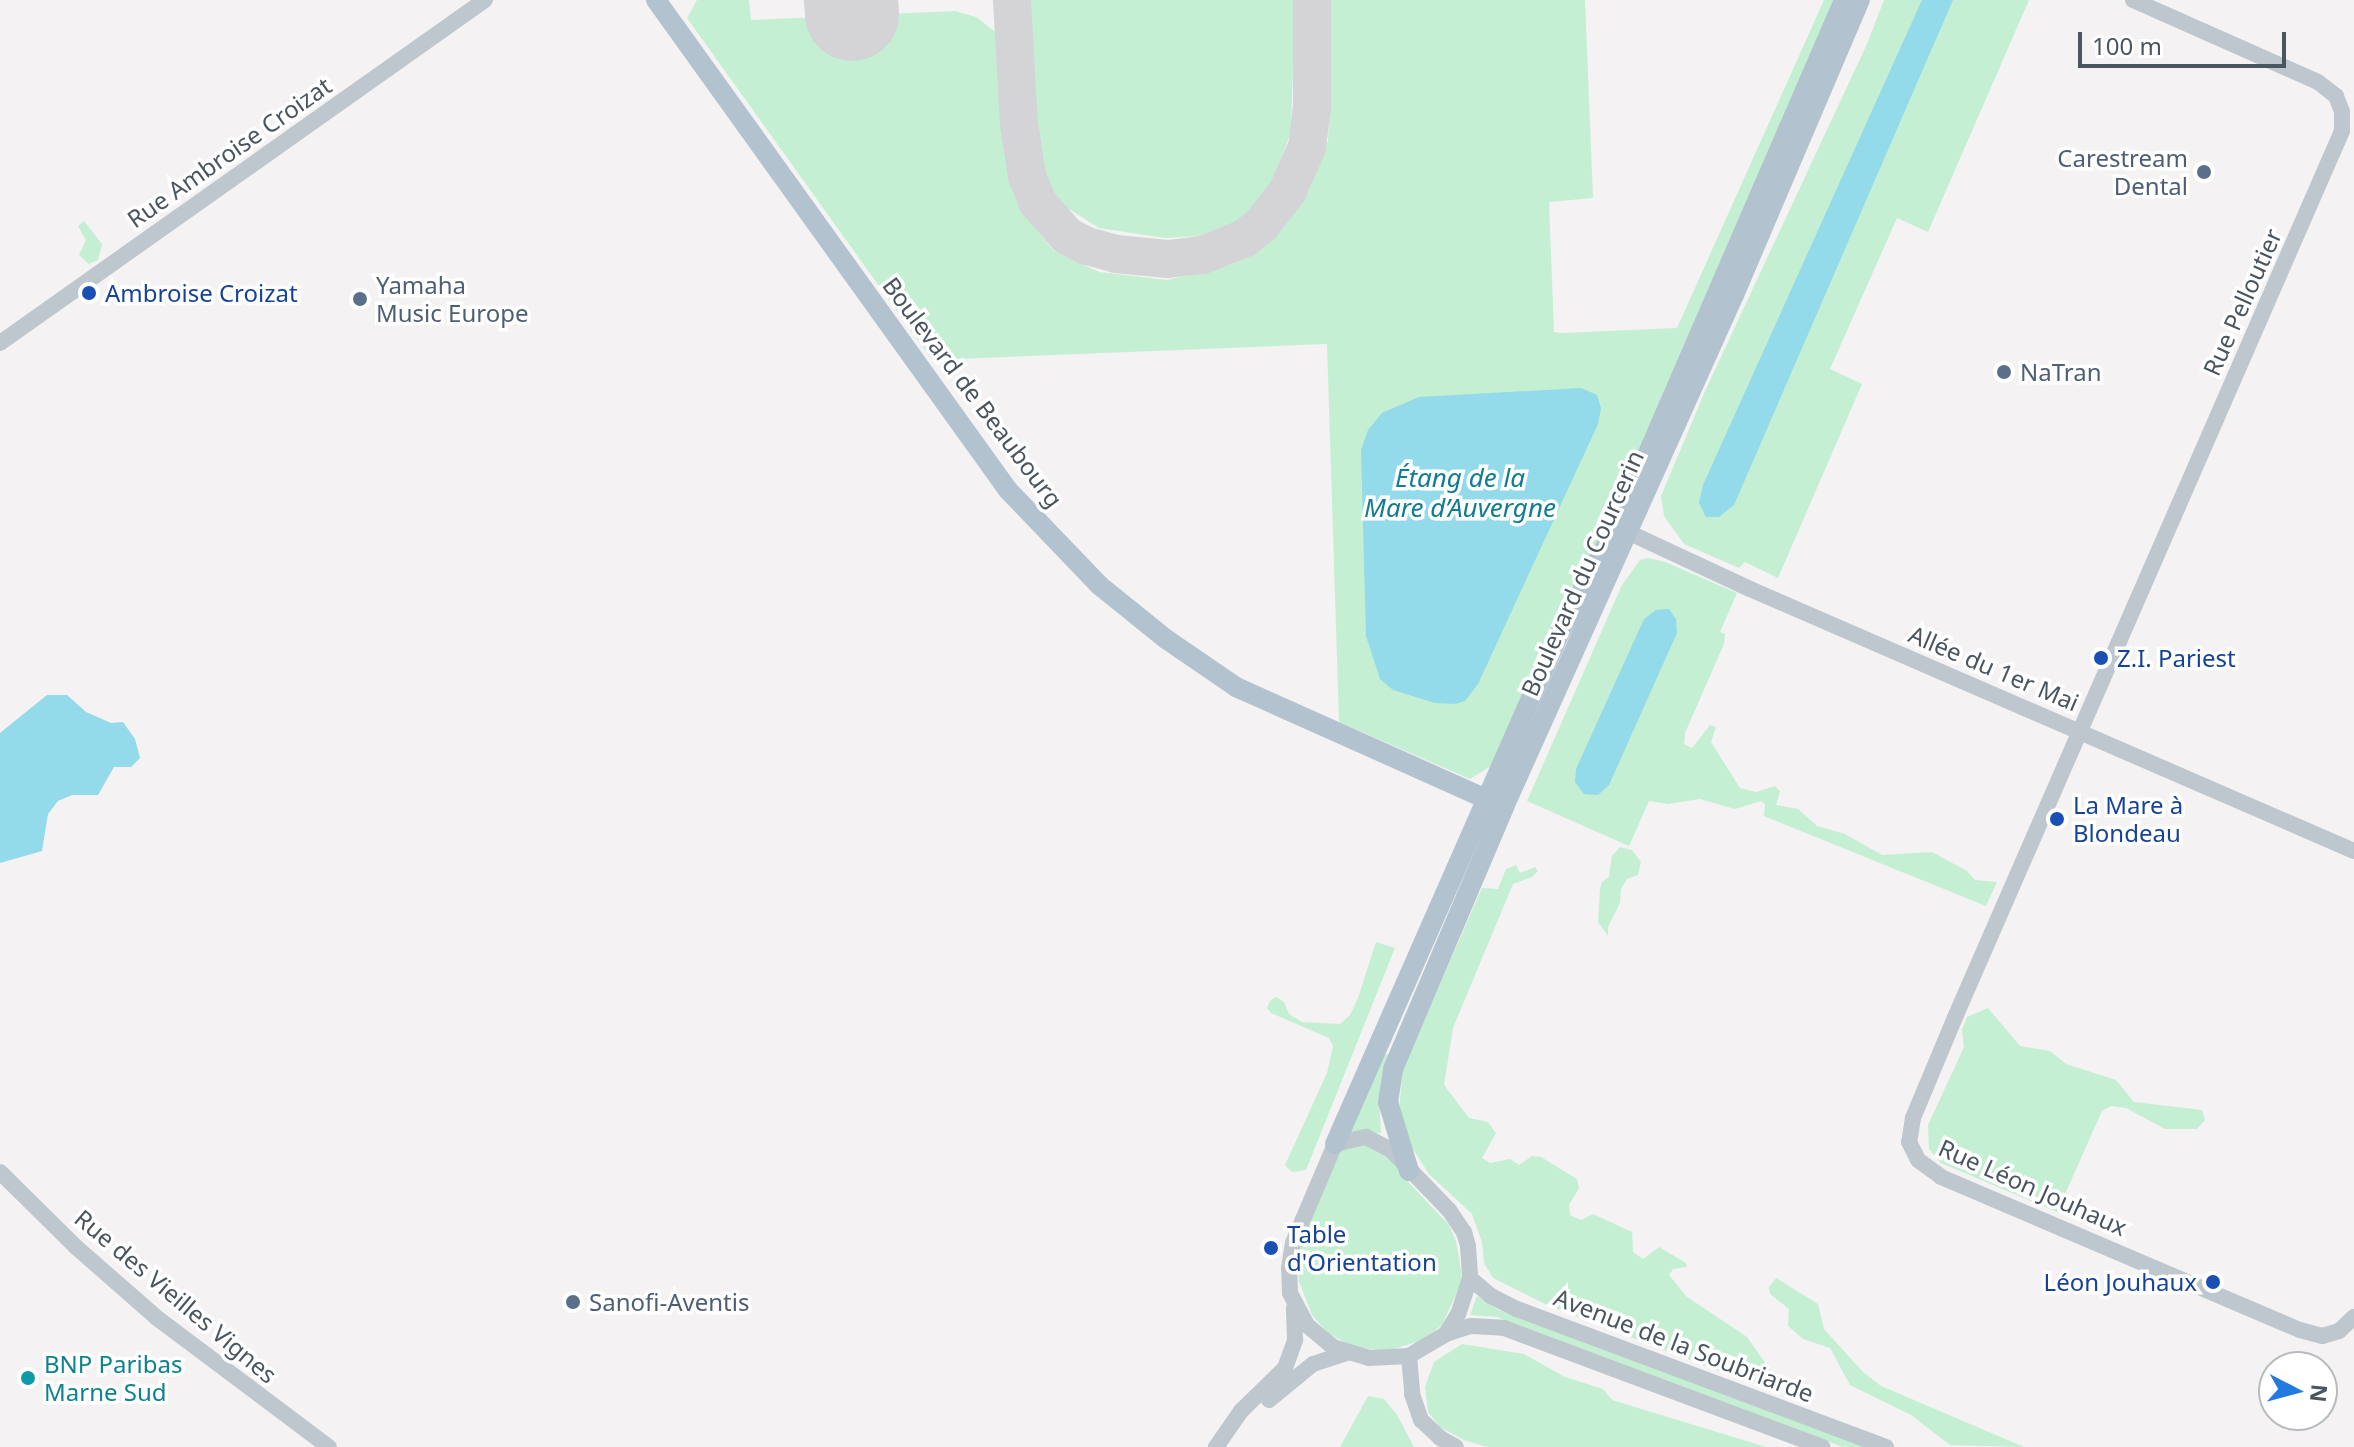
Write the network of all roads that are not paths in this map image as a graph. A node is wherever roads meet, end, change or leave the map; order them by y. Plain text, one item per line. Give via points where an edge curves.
1 (485, 0) edge
2 (656, 0) edge
3 (1844, 0) edge
4 (1860, 0) edge
5 (2133, 0) edge
6 (0, 343) edge
7 (1623, 530) junction
8 (2081, 731) junction
9 (1495, 803) junction
10 (2354, 851) edge
11 (1335, 1144) junction
12 (1409, 1171) junction
13 (0, 1172) edge
14 (1470, 1278) junction
15 (1293, 1302) junction
16 (2354, 1317) edge
17 (2339, 1331) junction
18 (1446, 1334) junction
19 (2354, 1342) edge
20 (1346, 1353) junction
21 (1409, 1356) junction
22 (329, 1447) edge
23 (1216, 1447) edge
24 (1224, 1447) edge
25 (1456, 1447) edge
26 (1822, 1447) edge
27 (1886, 1447) edge

1 - 6 street, Rue Ambroise Croizat
2 - 9 main road, Boulevard de Beaubourg via 1008,490 1099,585 1236,687
3 - 7 main road, Boulevard du Courcerin
4 - 7 main road, Boulevard du Courcerin
5 - 8 street, Rue Pelloutier via 2318,82 2336,96 2342,131
7 - 8 street, Allée du 1er Mai
7 - 9 main road, Boulevard du Courcerin
8 - 10 street, Allée du 1er Mai
8 - 17 street, Rue Léon Jouhaux via 1917,1109 1910,1148 1941,1177 2300,1330 2322,1336
9 - 11 main road, Boulevard du Courcerin
9 - 12 main road, Boulevard du Courcerin via 1390,1079 1390,1117
11 - 12 street via 1374,1139
11 - 15 street via 1293,1243
12 - 14 street via 1464,1232
13 - 22 street, Rue des Vieilles Vignes via 148,1311
14 - 18 street via 1465,1300
14 - 27 street, Avenue de la Soubriarde via 1503,1303
15 - 20 street via 1316,1334
15 - 23 street via 1295,1340 1285,1368 1241,1411
16 - 17 street
17 - 19 street
18 - 21 street
18 - 26 street, Avenue de la Soubriarde via 1471,1326 1504,1328
20 - 21 street via 1379,1359
20 - 24 street via 1313,1364 1249,1418
21 - 25 street via 1412,1394 1421,1420

